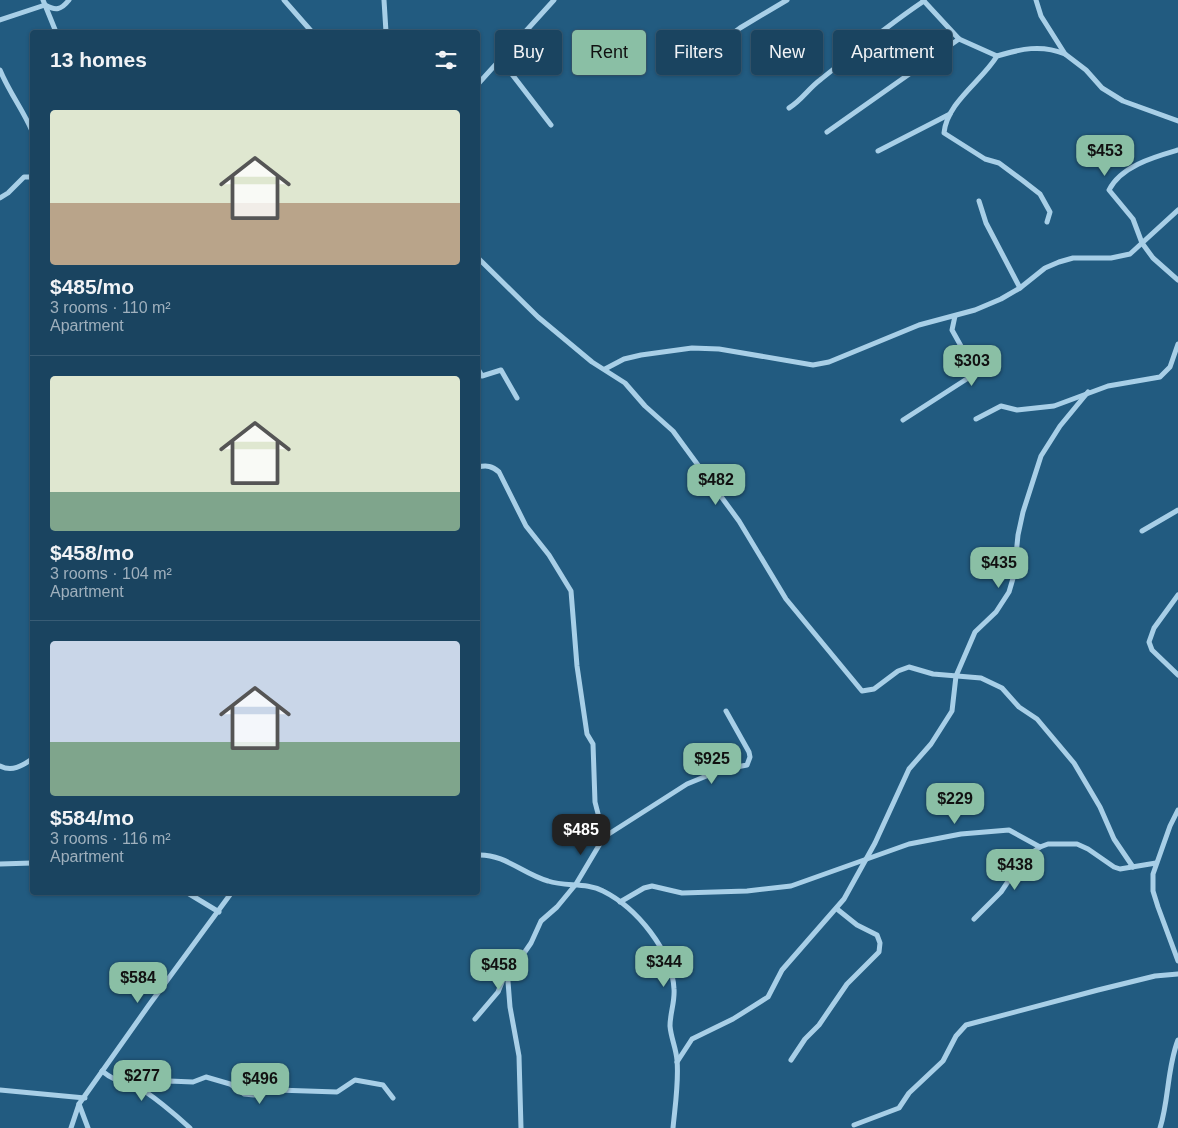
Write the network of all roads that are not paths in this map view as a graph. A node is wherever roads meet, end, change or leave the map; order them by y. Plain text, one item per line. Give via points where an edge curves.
1 (69, 0) edge
2 (284, 0) edge
3 (384, 0) edge
4 (554, 0) edge
5 (787, 0) edge
6 (1036, 0) edge
7 (924, 1) edge
8 (44, 3) edge
9 (0, 20) edge
10 (55, 30) edge
11 (310, 30) edge
12 (386, 30) edge
13 (528, 30) edge
14 (737, 30) edge
15 (960, 38) junction
16 (1066, 54) junction
17 (997, 56) junction
18 (495, 66) edge
19 (0, 70) edge
20 (513, 75) edge
21 (480, 82) edge
22 (789, 108) dead end
23 (951, 113) junction
24 (1178, 121) edge
25 (551, 125) dead end
26 (30, 126) edge
27 (827, 132) dead end
28 (1178, 150) edge
29 (878, 151) dead end
30 (30, 177) edge
31 (0, 198) edge
32 (979, 201) dead end
33 (1178, 210) edge
34 (1047, 222) dead end
35 (1142, 243) junction
36 (480, 260) edge
37 (1178, 280) edge
38 (1020, 288) junction
39 (955, 316) junction
40 (1178, 344) edge
41 (605, 369) junction
42 (480, 372) edge
43 (1088, 392) junction
44 (517, 398) dead end
45 (976, 419) dead end
46 (903, 420) dead end
47 (480, 466) edge
48 (1178, 510) edge
49 (1142, 531) dead end
50 (1178, 595) edge
51 (1178, 675) edge
52 (956, 676) junction
53 (726, 711) dead end
54 (30, 760) edge
55 (0, 766) edge
56 (1178, 810) edge
57 (604, 837) junction
58 (1040, 846) junction
59 (480, 855) edge
60 (866, 859) junction
61 (1156, 863) junction
62 (0, 864) edge
63 (30, 864) edge
64 (1133, 867) junction
65 (576, 884) junction
66 (191, 895) edge
67 (230, 895) edge
68 (620, 902) junction
69 (836, 909) junction
70 (219, 912) junction
71 (974, 919) dead end
72 (1178, 961) edge
73 (508, 969) junction
74 (1178, 974) edge
75 (475, 1019) dead end
76 (1178, 1040) edge
77 (791, 1060) dead end
78 (677, 1062) junction
79 (102, 1071) junction
80 (132, 1084) junction
81 (0, 1090) edge
82 (84, 1098) junction
83 (393, 1098) dead end
84 (80, 1104) junction
85 (854, 1125) dead end
86 (71, 1128) edge
87 (88, 1128) edge
88 (190, 1128) edge
89 (521, 1128) edge
90 (673, 1128) edge
91 (1160, 1128) edge

1 - 8 street via 62,8 54,10
2 - 11 street
3 - 12 street
4 - 13 street
5 - 14 street
6 - 16 street via 1041,16
7 - 15 street
7 - 22 street via 887,26
8 - 9 street
8 - 10 street
15 - 17 street
15 - 27 street
16 - 17 street via 1030,48
16 - 24 street via 1113,95
17 - 23 street via 989,70
18 - 21 street
19 - 26 street
20 - 25 street
23 - 29 street
23 - 34 street via 944,133 985,160 999,163 1040,194 1050,212
28 - 35 street via 1136,165 1109,190 1133,220
30 - 31 street via 24,177
32 - 38 street via 986,223
33 - 35 street
35 - 37 street via 1153,258
35 - 38 street via 1121,258 1073,258 1058,262
36 - 41 street via 538,317
38 - 39 street
39 - 41 street via 919,325 830,362 812,365 719,349 692,348 624,359
39 - 46 street via 952,330 976,373
40 - 43 street via 1170,367 1160,377
41 - 52 street via 625,382 645,406 673,431 739,521 786,600 862,691 874,689 909,667
42 - 44 street via 482,376 501,370
43 - 45 street via 1069,401 1026,410 1001,406
43 - 52 street via 1041,456 1023,512 1009,592 996,612 974,632
47 - 57 street via 485,465 499,472 526,526 571,591 587,734 593,744 595,802
48 - 49 street
50 - 51 street via 1148,642
52 - 60 street via 952,711 931,744 909,769
52 - 64 street via 981,678 995,684 1037,719 1074,763 1100,807 1114,839
53 - 57 street via 749,752 747,765 721,770 687,784
54 - 55 street via 20,768
56 - 61 street
57 - 65 street
58 - 60 street via 1009,830 961,834 909,844
58 - 64 street via 1077,844 1114,867
58 - 71 street via 1023,859 1002,892
59 - 65 street via 505,860 549,882
60 - 68 street via 791,886 682,893 652,886
60 - 69 street
61 - 64 street
61 - 72 street via 1153,891
62 - 63 street
65 - 68 street via 601,890
65 - 73 street via 541,921 531,943
66 - 70 street
67 - 70 street
68 - 78 street via 653,933 673,977 670,1029
69 - 77 street via 857,926 877,935 879,952 847,984
69 - 78 street via 782,970 768,997 692,1039
70 - 79 street
73 - 75 street via 498,992
73 - 89 street via 510,1007 519,1056
74 - 85 street via 1155,976 966,1025 956,1036 943,1061 909,1093 899,1108
76 - 91 street
78 - 90 street
79 - 80 street via 114,1080
79 - 82 street
80 - 83 street via 193,1082 206,1077 230,1084 244,1094 254,1095 277,1090 337,1092 355,1080 383,1085
80 - 88 street
81 - 82 street
82 - 84 street
84 - 86 street
84 - 87 street

